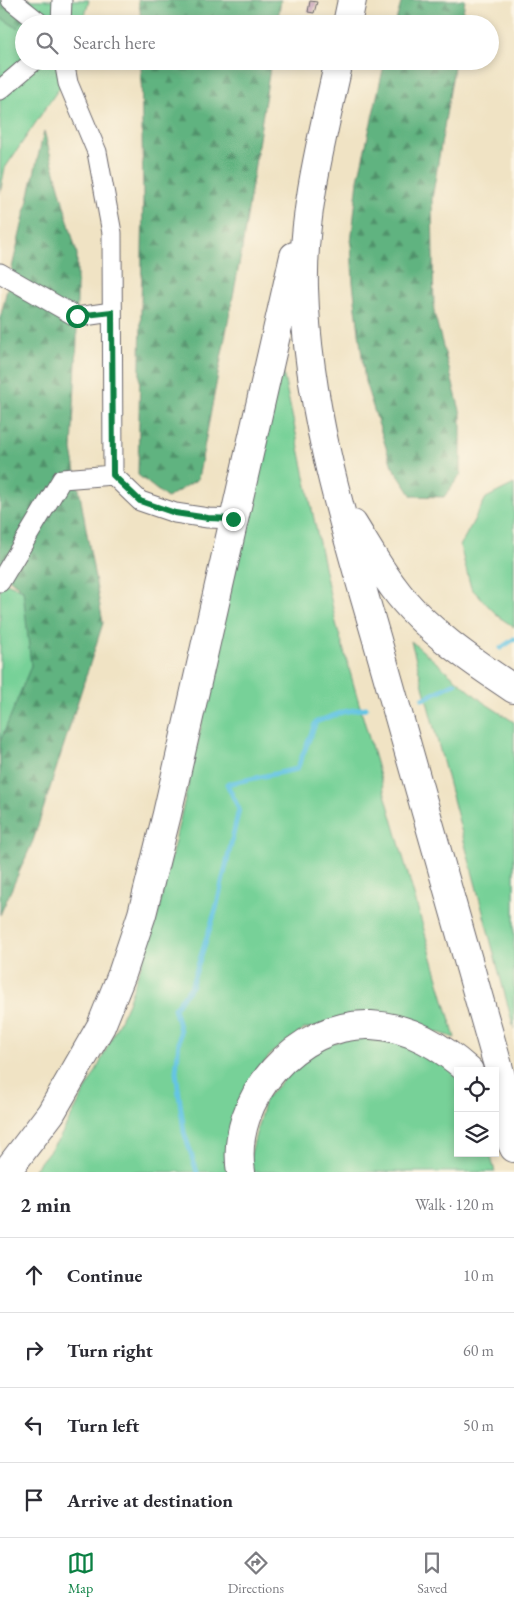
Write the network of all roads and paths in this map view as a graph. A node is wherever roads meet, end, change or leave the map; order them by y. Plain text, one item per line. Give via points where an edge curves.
1 (11, 0) edge
2 (62, 0) edge
3 (352, 0) edge
4 (30, 15) edge
5 (61, 15) edge
6 (349, 15) edge
7 (23, 70) edge
8 (66, 70) edge
9 (337, 70) edge
10 (0, 90) edge
11 (314, 179) junction
12 (0, 273) edge
13 (112, 312) junction
14 (113, 475) junction
15 (335, 493) junction
16 (233, 519) junction
17 (0, 582) edge
18 (514, 688) edge
19 (464, 1067) edge
20 (497, 1112) edge
21 (514, 1122) edge
22 (514, 1148) edge
23 (6, 1172) edge
24 (241, 1172) edge

1 - 4 street
2 - 5 street
3 - 6 highway
7 - 10 street
8 - 13 street via 97,152 112,233
9 - 11 highway
11 - 15 highway via 304,262 305,308 314,386
11 - 16 highway
12 - 13 street via 77,316
13 - 14 street
14 - 16 street via 140,501 175,513
14 - 17 street via 62,479
15 - 18 highway via 395,589 431,628 482,668
15 - 21 highway
16 - 23 highway via 167,814 142,914 122,974 101,1026 78,1069 51,1113
19 - 24 highway via 429,1041 403,1031 371,1025 350,1026 322,1035 290,1054 264,1082 252,1102 244,1124
20 - 22 highway

